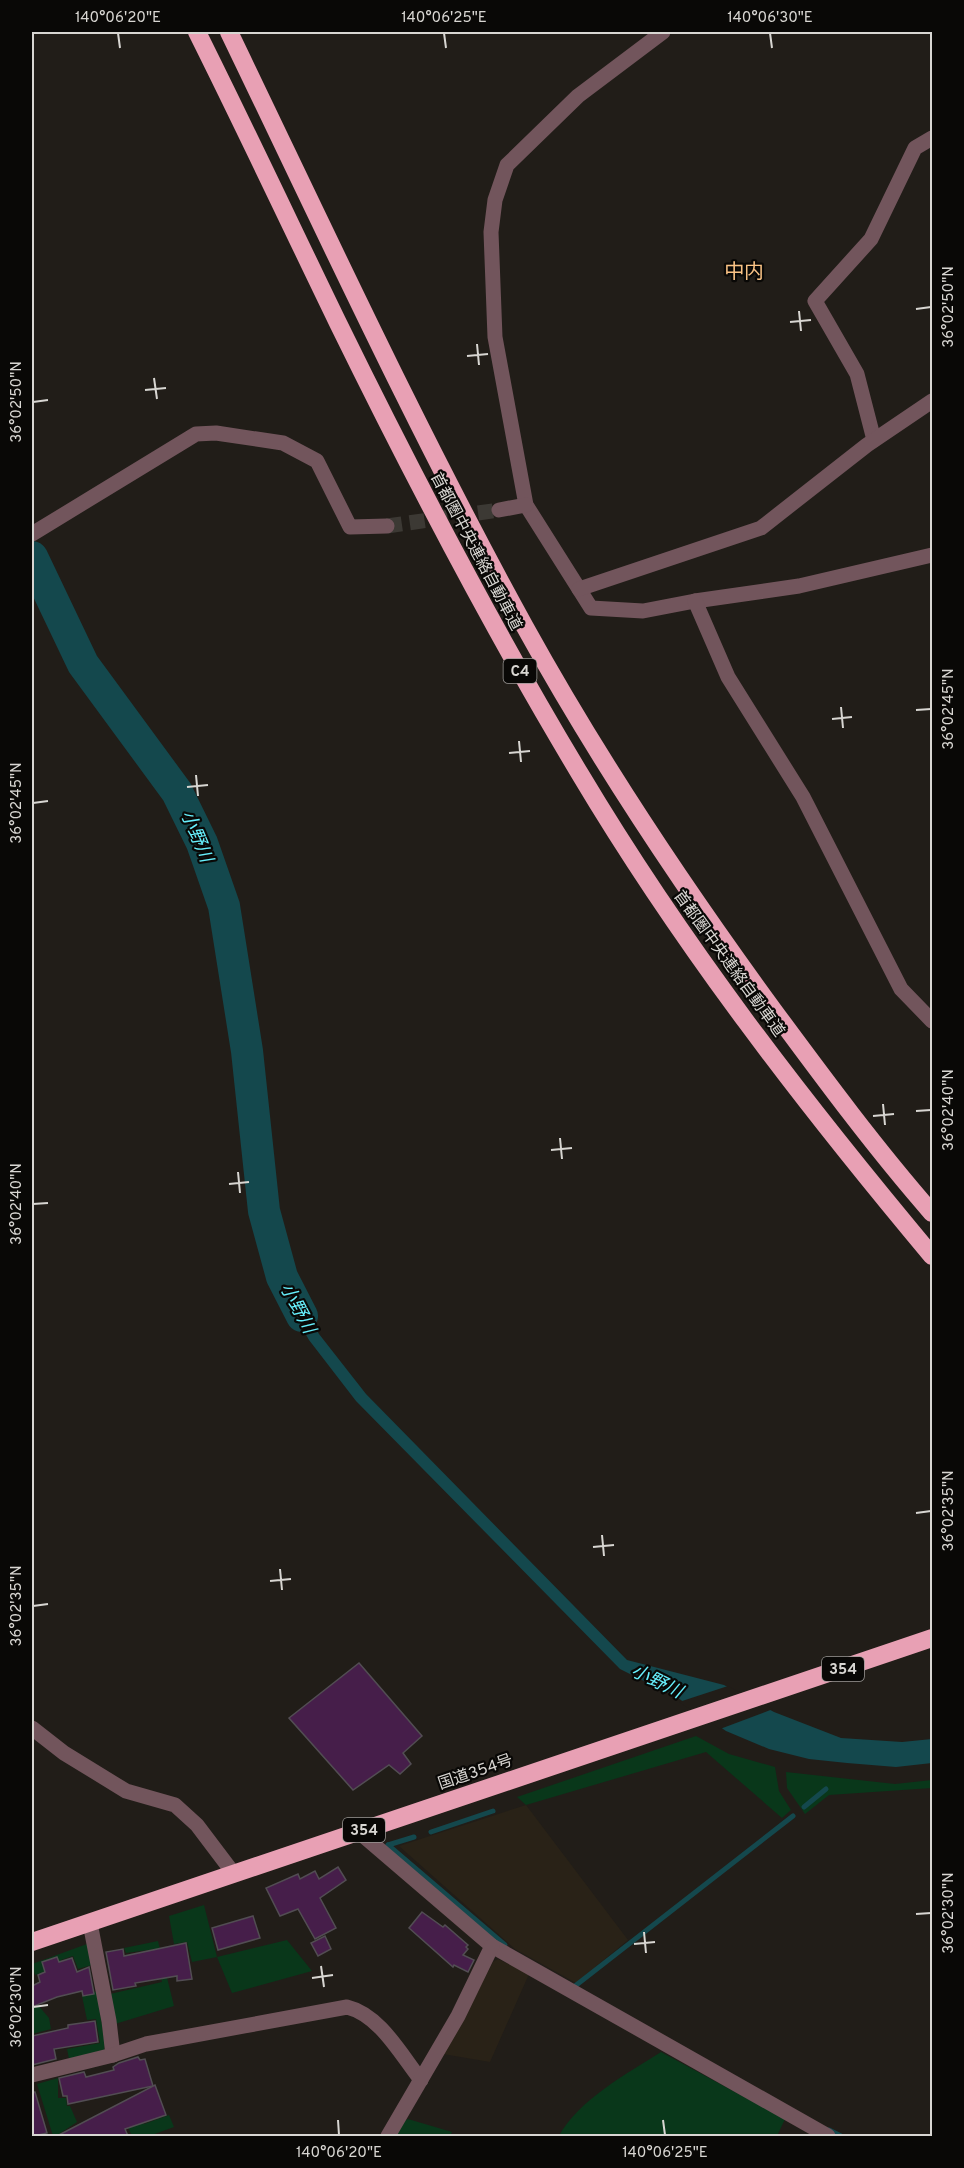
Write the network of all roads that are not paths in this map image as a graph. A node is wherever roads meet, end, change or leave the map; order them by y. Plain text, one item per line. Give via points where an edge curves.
1 (197, 32) edge
2 (229, 32) edge
3 (663, 32) edge
4 (933, 138) edge
5 (933, 401) edge
6 (874, 440) junction
7 (526, 505) junction
8 (499, 510) tunnel mouth
9 (387, 526) tunnel mouth
10 (32, 534) edge
11 (933, 555) edge
12 (579, 589) junction
13 (695, 601) junction
14 (933, 1021) edge
15 (933, 1213) edge
16 (933, 1256) edge
17 (933, 1638) edge
18 (32, 1728) edge
19 (359, 1832) junction
20 (234, 1874) junction
21 (90, 1923) junction
22 (32, 1942) edge
23 (492, 1946) junction
24 (113, 2055) junction
25 (32, 2075) edge
26 (421, 2080) junction
27 (388, 2136) edge
28 (828, 2136) edge

1 - 16 highway, 首都圏中央連絡自動車道 / C4 via 421,489 502,642 581,776 690,945 803,1096
2 - 15 highway, 首都圏中央連絡自動車道 / C4 via 447,480 527,630 607,766 715,930 892,1168
3 - 7 street via 578,96 507,165 495,200 491,232 495,337
4 - 6 street via 915,148 871,239 815,301 857,374
5 - 6 street
6 - 12 street via 761,528
7 - 8 street
7 - 12 street
9 - 10 street via 350,527 317,461 283,443 216,433 196,434
11 - 13 street via 799,586
12 - 13 street via 591,608 643,612
13 - 14 street via 728,677 803,797 901,989
17 - 19 highway, 国道354号 / 354
18 - 20 street via 126,1791 175,1805 197,1825
19 - 20 highway, 国道354号 / 354
19 - 23 street
20 - 21 highway, 国道354号 / 354
21 - 22 highway, 国道354号 / 354
21 - 24 street
23 - 26 street
23 - 28 street
24 - 25 street
24 - 26 street via 146,2043 347,2007 379,2027
26 - 27 street

